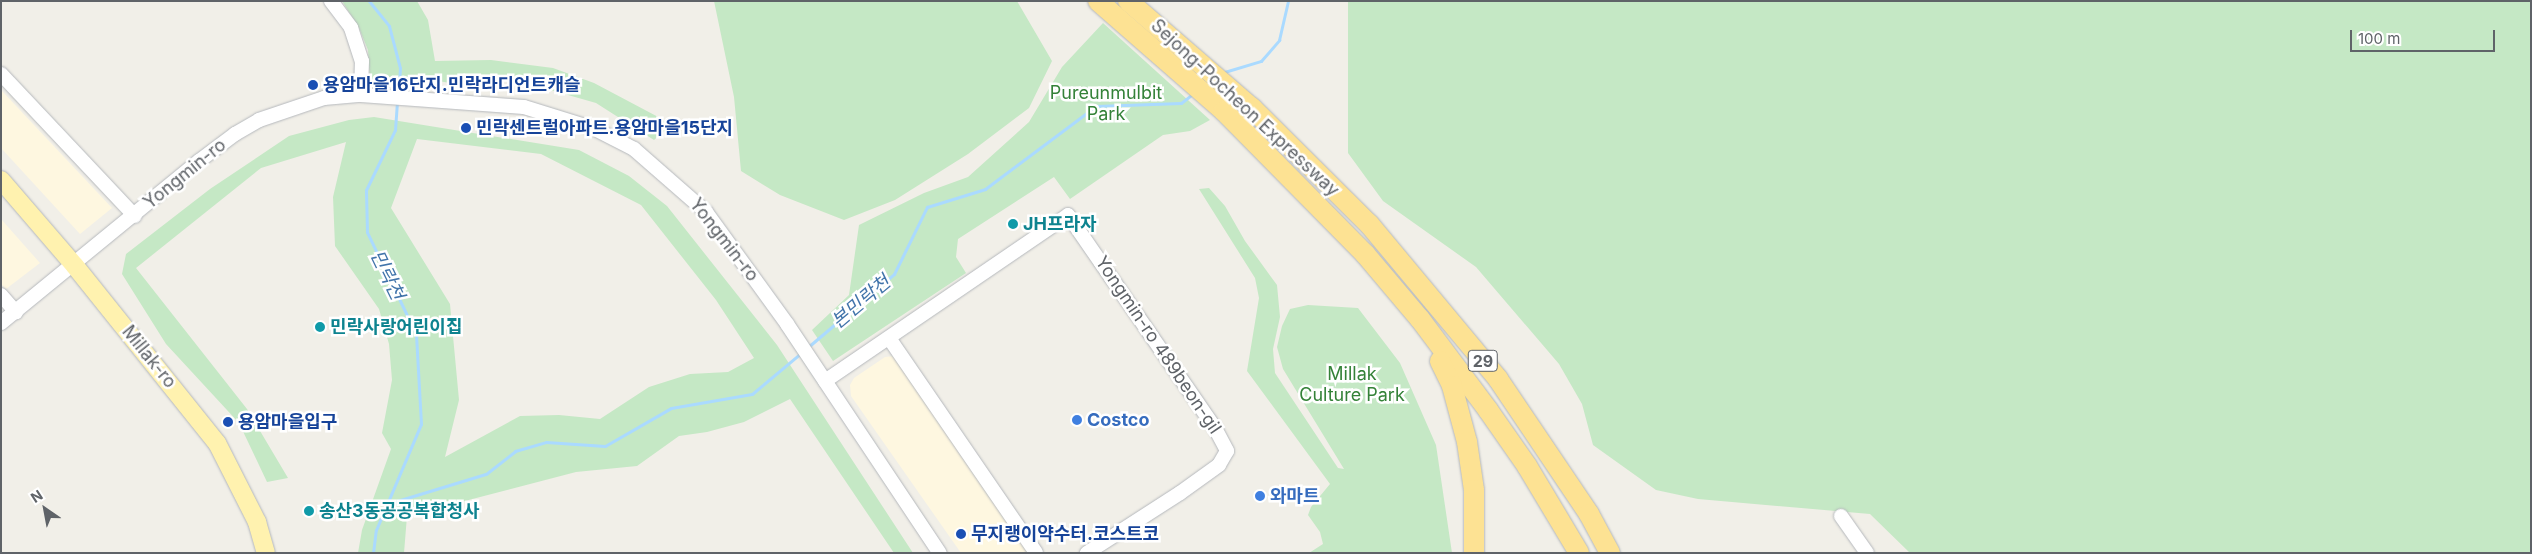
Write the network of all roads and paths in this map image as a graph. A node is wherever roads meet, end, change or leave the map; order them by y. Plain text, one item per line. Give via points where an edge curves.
1 (332, 1) edge
2 (1098, 1) edge
3 (1128, 1) edge
4 (1, 74) edge
5 (361, 95) junction
6 (1, 180) edge
7 (135, 216) junction
8 (75, 266) junction
9 (1, 295) edge
10 (16, 312) junction
11 (1420, 319) junction
12 (1, 323) edge
13 (889, 338) junction
14 (825, 381) junction
15 (1841, 516) dead end
16 (266, 553) edge
17 (940, 553) edge
18 (1036, 553) edge
19 (1087, 553) edge
20 (1474, 553) edge
21 (1579, 553) edge
22 (1610, 553) edge
23 (1867, 553) edge

1 - 5 street via 351,28 362,60
2 - 11 highway, Sejong-Pocheon Expressway / 29 via 1224,111 1317,205
3 - 22 highway, Sejong-Pocheon Expressway / 29 via 1252,108 1369,224 1498,379 1588,514
4 - 7 street
5 - 7 street, Yongmin-ro via 324,98 292,107 235,134
5 - 14 street, Yongmin-ro via 524,107 595,129 634,149 706,212
6 - 8 main road, Millak-ro
7 - 8 street, Yongmin-ro
8 - 10 street, Yongmin-ro
8 - 16 main road, Millak-ro via 228,458 257,522
9 - 10 street
10 - 12 street, Yongmin-ro
11 - 20 highway via 1452,386 1467,442 1474,490
11 - 21 highway, Sejong-Pocheon Expressway / 29 via 1527,466
13 - 14 street, Yongmin-ro 489beon-gil
13 - 18 street
13 - 19 street, Yongmin-ro 489beon-gil via 1068,215 1220,435 1227,451 1226,458 1219,464
14 - 17 street
15 - 23 street

